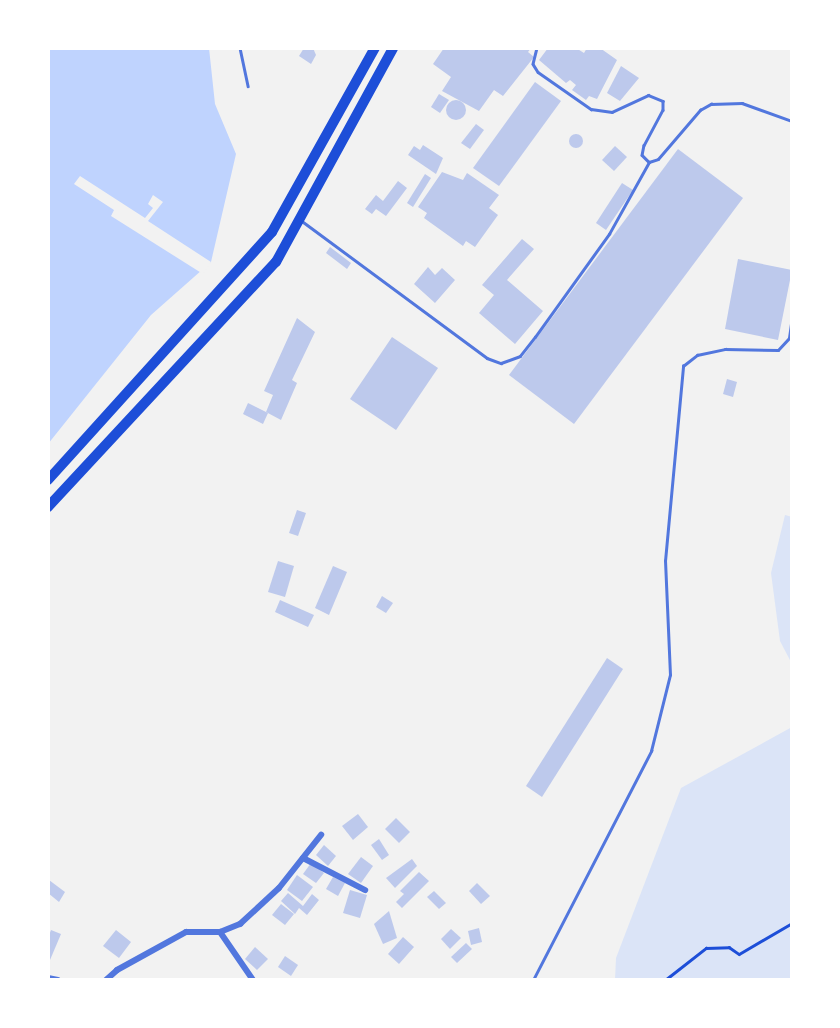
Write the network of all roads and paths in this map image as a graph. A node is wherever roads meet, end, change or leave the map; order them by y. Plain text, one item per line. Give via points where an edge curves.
1 (240, 48) edge
2 (374, 48) edge
3 (393, 48) edge
4 (538, 48) edge
5 (248, 86) dead end
6 (792, 121) edge
7 (649, 162) junction
8 (300, 220) junction
9 (792, 316) edge
10 (48, 480) edge
11 (48, 507) edge
12 (321, 835) dead end
13 (303, 858) junction
14 (365, 890) dead end
15 (792, 923) edge
16 (220, 932) junction
17 (48, 978) edge
18 (58, 980) edge
19 (106, 980) edge
20 (253, 980) edge
21 (533, 980) edge
22 (665, 980) edge

1 - 5 lane
2 - 10 highway via 272,232
3 - 8 highway
4 - 7 lane via 538,72 591,109 612,112 648,94 663,101 644,145
6 - 7 lane via 742,103 711,104
7 - 8 lane via 609,234 535,337 520,356 500,363
8 - 11 highway via 276,262
9 - 21 lane via 789,338 778,350 725,350 683,366 665,561 670,675 651,751
12 - 13 street
13 - 14 street
13 - 16 street via 240,924
15 - 22 path via 739,954 729,947 706,948
16 - 19 street via 186,932
16 - 20 street
17 - 18 street

